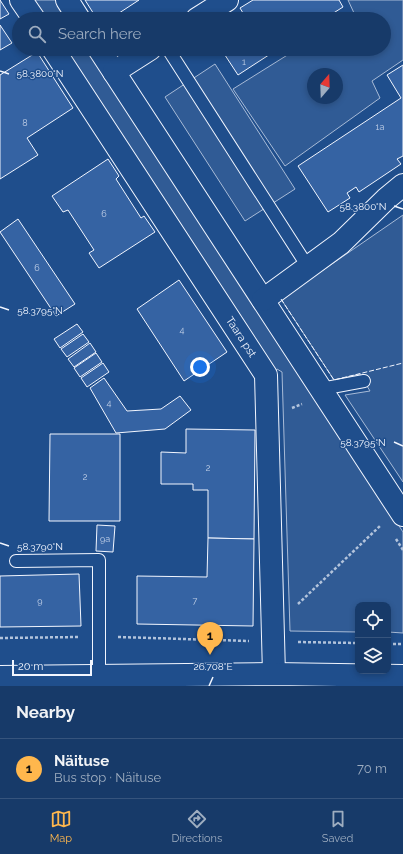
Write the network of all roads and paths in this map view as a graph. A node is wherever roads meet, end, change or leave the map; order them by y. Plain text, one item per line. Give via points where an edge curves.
1 (21, 0) edge
2 (67, 0) edge
3 (226, 0) edge
4 (29, 12) edge
5 (75, 12) edge
6 (208, 12) edge
7 (58, 56) edge
8 (104, 56) edge
9 (139, 56) edge
10 (172, 56) edge
11 (114, 72) junction
12 (403, 185) edge
13 (308, 267) junction
14 (263, 300) junction
15 (364, 381) dead end
16 (321, 389) junction
17 (397, 511) edge
18 (16, 561) dead end
19 (292, 609) dead end
20 (99, 636) junction
21 (0, 638) edge
22 (274, 641) junction
23 (355, 643) edge
24 (391, 644) edge
25 (403, 644) edge
26 (274, 674) junction
27 (99, 676) junction
28 (403, 676) edge
29 (0, 677) edge

1 - 4 street
2 - 5 street
3 - 6 street
7 - 22 street, Taara pst via 266,375
8 - 11 street
9 - 11 street
10 - 13 lane
11 - 14 street
12 - 13 street via 341,243
13 - 14 street
14 - 16 street
15 - 16 lane
16 - 17 street
17 - 19 path
18 - 20 lane via 99,560
20 - 21 path
20 - 22 path
20 - 27 lane
22 - 23 path
22 - 26 street, Taara pst
24 - 25 path
26 - 27 street
26 - 28 street
27 - 29 street

